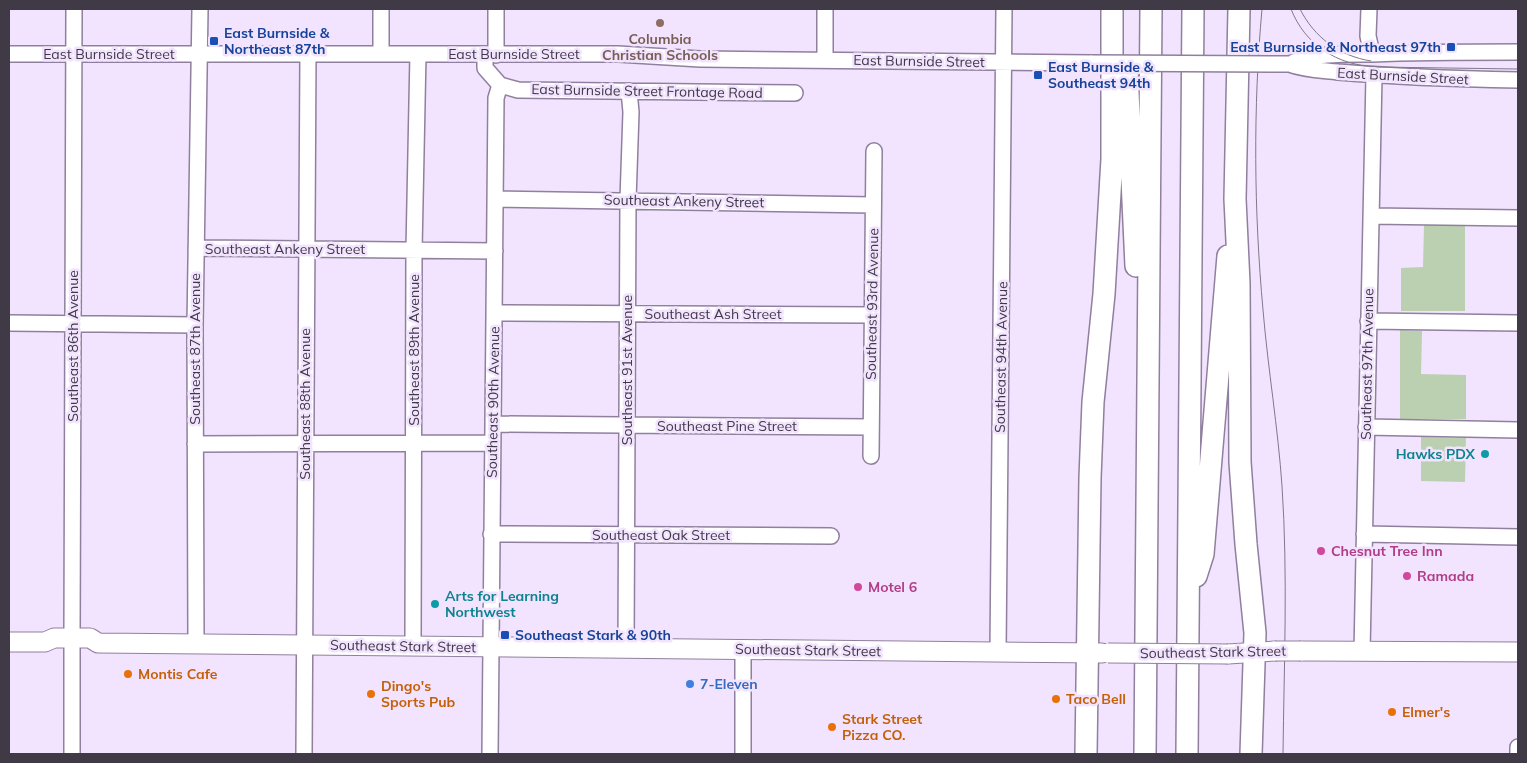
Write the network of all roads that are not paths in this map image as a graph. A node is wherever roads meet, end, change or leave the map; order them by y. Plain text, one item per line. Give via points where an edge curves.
1 (74, 9) edge
2 (200, 9) edge
3 (381, 9) edge
4 (496, 9) edge
5 (825, 9) edge
6 (1004, 9) edge
7 (1112, 9) edge
8 (1123, 9) edge
9 (1151, 9) edge
10 (1193, 9) edge
11 (1239, 9) edge
12 (1369, 9) edge
13 (1518, 52) edge
14 (308, 53) junction
15 (9, 54) edge
16 (74, 54) junction
17 (198, 54) junction
18 (381, 54) junction
19 (418, 54) junction
20 (1372, 54) junction
21 (491, 55) junction
22 (825, 60) junction
23 (1004, 62) junction
24 (1289, 64) junction
25 (1374, 76) junction
26 (1518, 80) edge
27 (500, 85) junction
28 (629, 91) junction
29 (795, 93) dead end
30 (874, 151) dead end
31 (495, 199) junction
32 (1235, 199) junction
33 (628, 200) junction
34 (873, 204) junction
35 (1370, 216) junction
36 (1518, 218) edge
37 (196, 248) junction
38 (306, 249) junction
39 (414, 250) junction
40 (495, 251) junction
41 (1147, 310) junction
42 (494, 313) junction
43 (628, 313) junction
44 (872, 315) junction
45 (1368, 321) junction
46 (9, 323) edge
47 (73, 323) junction
48 (1518, 323) edge
49 (196, 324) junction
50 (493, 424) junction
51 (627, 425) junction
52 (871, 427) junction
53 (1366, 427) junction
54 (1518, 430) edge
55 (492, 443) junction
56 (195, 444) junction
57 (305, 444) junction
58 (415, 445) junction
59 (871, 456) dead end
60 (491, 534) junction
61 (1364, 534) junction
62 (626, 535) junction
63 (831, 536) dead end
64 (1518, 537) edge
65 (1188, 600) junction
66 (9, 642) edge
67 (72, 642) junction
68 (196, 644) junction
69 (305, 645) junction
70 (413, 646) junction
71 (490, 647) junction
72 (626, 648) junction
73 (743, 649) junction
74 (998, 652) junction
75 (1362, 652) junction
76 (1518, 652) edge
77 (1086, 653) junction
78 (1253, 653) junction
79 (1518, 747) edge
80 (72, 754) edge
81 (304, 754) edge
82 (490, 754) edge
83 (743, 754) edge
84 (1086, 754) edge
85 (1145, 754) edge
86 (1187, 754) edge
87 (1251, 754) edge
88 (1518, 754) edge

1 - 16 street, Southeast 86th Avenue
2 - 17 street, Southeast 87th Avenue
3 - 18 street
4 - 21 street
5 - 22 street
6 - 23 street, Southeast 94th Avenue
7 - 77 highway via 1112,160 1094,402
8 - 41 highway via 1134,258
9 - 41 highway
10 - 65 highway
11 - 32 highway
12 - 20 street via 1368,36
13 - 20 street, East Burnside Street
14 - 17 street, East Burnside Street
14 - 18 street, East Burnside Street
14 - 38 street, Southeast 88th Avenue
15 - 16 street, East Burnside Street
16 - 17 street, East Burnside Street
16 - 47 street, Southeast 86th Avenue
17 - 37 street, Southeast 87th Avenue
18 - 19 street, East Burnside Street
19 - 21 street, East Burnside Street
19 - 39 street, Southeast 89th Avenue
20 - 24 street, East Burnside Street via 1302,58
21 - 22 street, East Burnside Street via 618,54 700,59
21 - 27 street via 485,68
22 - 23 street, East Burnside Street
23 - 24 street, East Burnside Street, bridge
23 - 74 street, Southeast 94th Avenue
24 - 25 street, East Burnside Street via 1306,70
25 - 26 street, East Burnside Street via 1425,80
25 - 35 street, Southeast 97th Avenue
27 - 28 street, East Burnside Street Frontage Road via 518,90
27 - 31 street, Southeast 90th Avenue via 496,98
28 - 29 street, East Burnside Street Frontage Road
28 - 33 street, Southeast 91st Avenue
30 - 34 street, Southeast 93rd Avenue
31 - 33 street, Southeast Ankeny Street
31 - 40 street, Southeast 90th Avenue
32 - 65 highway via 1224,283 1203,554
32 - 78 highway via 1240,462 1255,634
33 - 34 street, Southeast Ankeny Street
33 - 43 street, Southeast 91st Avenue
34 - 44 street, Southeast 93rd Avenue
35 - 36 street
35 - 45 street, Southeast 97th Avenue
37 - 38 street, Southeast Ankeny Street
37 - 49 street, Southeast 87th Avenue
38 - 39 street, Southeast Ankeny Street
38 - 57 street, Southeast 88th Avenue
39 - 40 street, Southeast Ankeny Street
39 - 58 street, Southeast 89th Avenue
40 - 42 street, Southeast 90th Avenue
41 - 85 highway
42 - 43 street, Southeast Ash Street
42 - 50 street, Southeast 90th Avenue
43 - 44 street, Southeast Ash Street
43 - 51 street, Southeast 91st Avenue
44 - 52 street, Southeast 93rd Avenue
45 - 48 street
45 - 53 street, Southeast 97th Avenue
46 - 47 street
47 - 49 street
47 - 67 street, Southeast 86th Avenue
49 - 56 street, Southeast 87th Avenue
50 - 51 street, Southeast Pine Street
50 - 55 street, Southeast 90th Avenue
51 - 52 street, Southeast Pine Street
51 - 62 street, Southeast 91st Avenue
52 - 59 street, Southeast 93rd Avenue
53 - 54 street
53 - 61 street, Southeast 97th Avenue
55 - 58 street
55 - 60 street, Southeast 90th Avenue
56 - 57 street
56 - 68 street, Southeast 87th Avenue
57 - 58 street
57 - 69 street, Southeast 88th Avenue
58 - 70 street, Southeast 89th Avenue
60 - 62 street, Southeast Oak Street
60 - 71 street, Southeast 90th Avenue
61 - 64 street
61 - 75 street, Southeast 97th Avenue
62 - 63 street, Southeast Oak Street
62 - 72 street, Southeast 91st Avenue
65 - 86 highway
66 - 67 main road, Southeast Stark Street via 45,642 54,647
67 - 68 main road, Southeast Stark Street via 90,647 98,643
67 - 80 street, Southeast 86th Avenue
68 - 69 main road, Southeast Stark Street
69 - 70 main road, Southeast Stark Street
69 - 81 street, Southeast 88th Avenue
70 - 71 main road, Southeast Stark Street
71 - 72 main road, Southeast Stark Street
71 - 82 street, Southeast 90th Avenue
72 - 73 main road, Southeast Stark Street
73 - 74 main road, Southeast Stark Street
73 - 83 street
74 - 77 main road, Southeast Stark Street
75 - 76 main road, Southeast Stark Street
75 - 78 main road, Southeast Stark Street, bridge
77 - 78 main road, Southeast Stark Street, bridge
77 - 84 highway
78 - 87 highway
79 - 88 street

